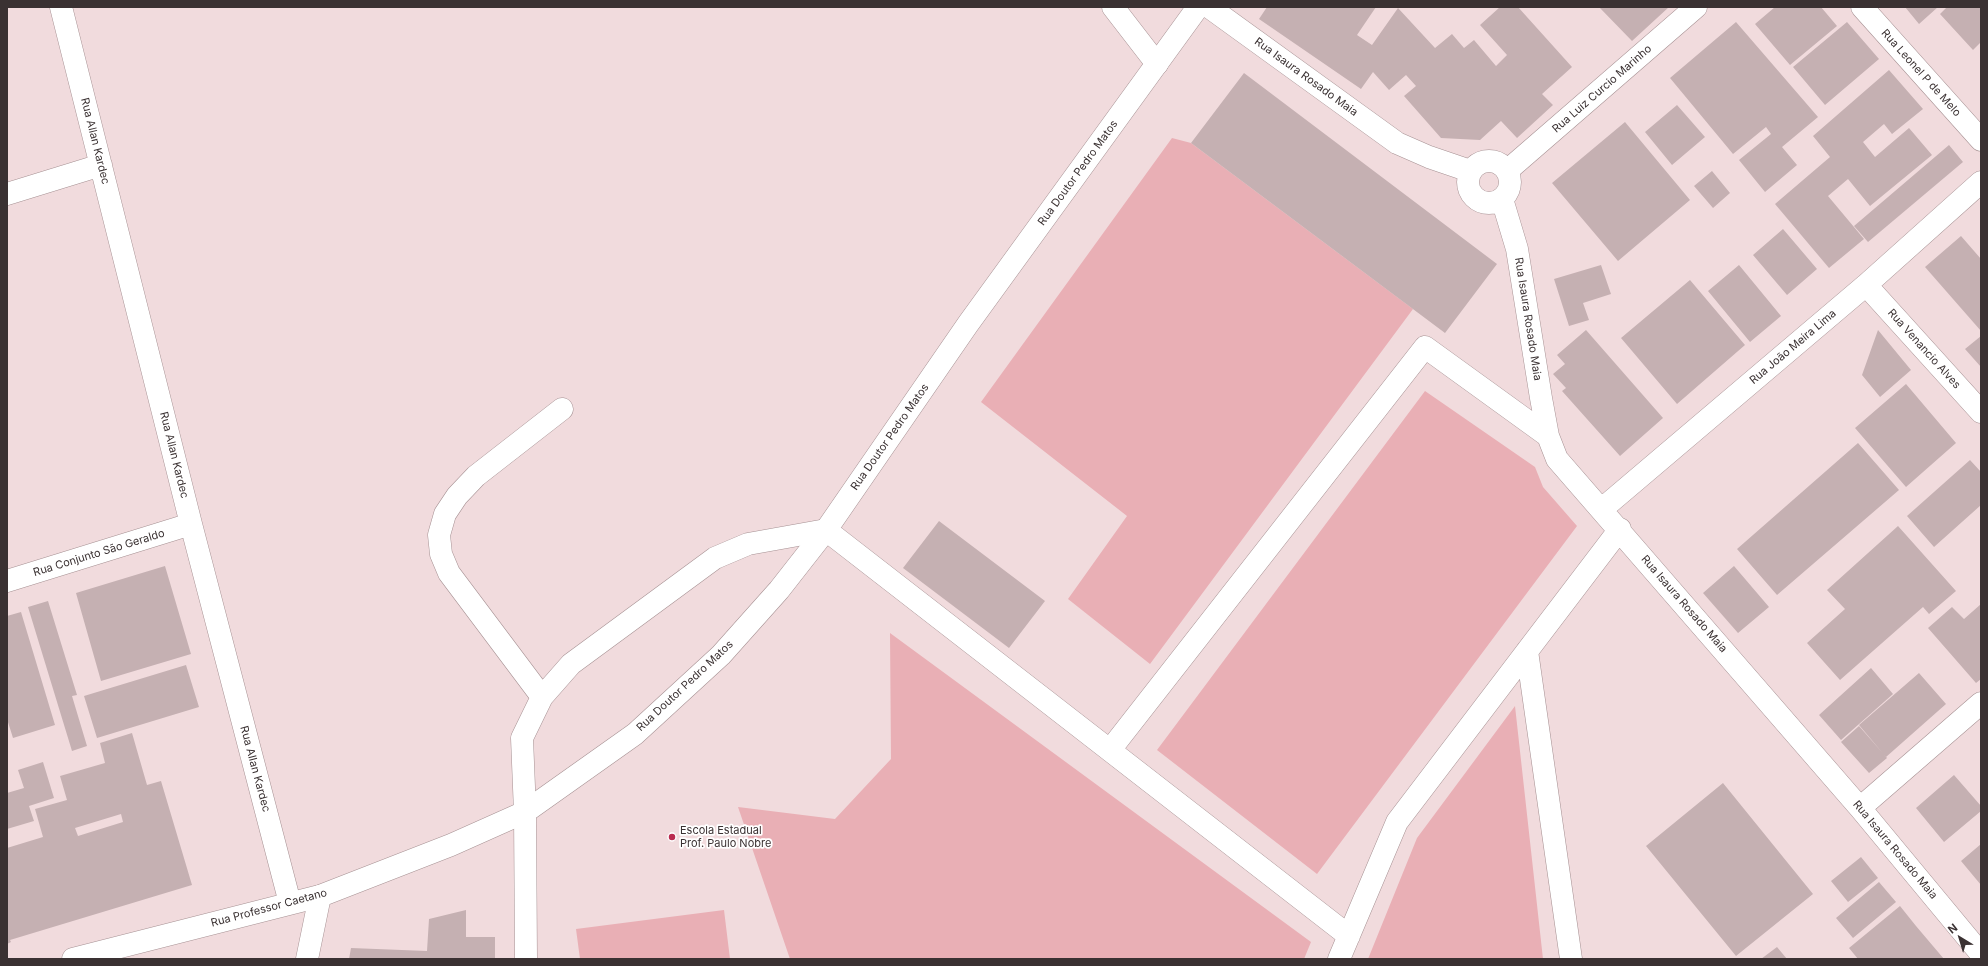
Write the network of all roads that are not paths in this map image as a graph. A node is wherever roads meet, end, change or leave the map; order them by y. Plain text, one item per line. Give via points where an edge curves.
1 (61, 7) edge
2 (1114, 7) edge
3 (1198, 7) edge
4 (1209, 7) edge
5 (1696, 7) edge
6 (1862, 7) edge
7 (1156, 64) junction
8 (1981, 140) edge
9 (100, 165) junction
10 (1508, 170) junction
11 (1470, 171) junction
12 (1981, 182) edge
13 (7, 194) edge
14 (1502, 199) junction
15 (1866, 285) junction
16 (562, 409) dead end
17 (1981, 412) edge
18 (1548, 436) junction
19 (1602, 509) junction
20 (191, 524) junction
21 (1620, 529) junction
22 (826, 530) junction
23 (7, 582) edge
24 (1527, 651) junction
25 (542, 697) junction
26 (1981, 703) edge
27 (1110, 750) junction
28 (1860, 808) junction
29 (525, 812) junction
30 (320, 896) junction
31 (290, 903) junction
32 (1349, 936) junction
33 (1981, 954) edge
34 (73, 959) edge
35 (307, 959) edge
36 (526, 959) edge
37 (1339, 959) edge
38 (1571, 959) edge

1 - 9 street, Rua Allan Kardec
2 - 7 street
3 - 7 street, Rua Doutor Pedro Matos
4 - 11 street, Rua Isaura Rosado Maia via 1397,143 1428,158
5 - 10 street, Rua Luiz Curcio Marinho
6 - 8 street, Rua Leonel P de Melo
7 - 22 street, Rua Doutor Pedro Matos via 968,324
9 - 13 street
9 - 20 street, Rua Allan Kardec
10 - 11 street via 1492,160 1480,162
10 - 14 street via 1510,189
11 - 14 street via 1469,190 1478,200 1490,203
12 - 15 street, Rua João Meira Lima
14 - 18 street, Rua Isaura Rosado Maia via 1517,249
15 - 17 street, Rua Venancio Alves
15 - 19 street, Rua João Meira Lima
16 - 25 street via 476,476 457,496 445,514 439,535 441,554 449,573
18 - 19 street, Rua Isaura Rosado Maia via 1557,459
18 - 27 street via 1425,347
19 - 21 street, Rua Isaura Rosado Maia
20 - 23 street, Rua Conjunto São Geraldo
20 - 31 street, Rua Allan Kardec
21 - 24 street
21 - 28 street, Rua Isaura Rosado Maia
22 - 25 street via 748,544 715,558 571,664
22 - 27 street
22 - 29 street, Rua Doutor Pedro Matos via 779,590 722,655 635,734
24 - 32 street via 1397,822
24 - 38 street
25 - 29 street via 522,738
26 - 28 street
27 - 32 street
28 - 33 street, Rua Isaura Rosado Maia
29 - 30 street, Rua Professor Caetano via 451,845
29 - 36 street
30 - 31 street, Rua Professor Caetano
30 - 35 street
31 - 34 street, Rua Professor Caetano
32 - 37 street

